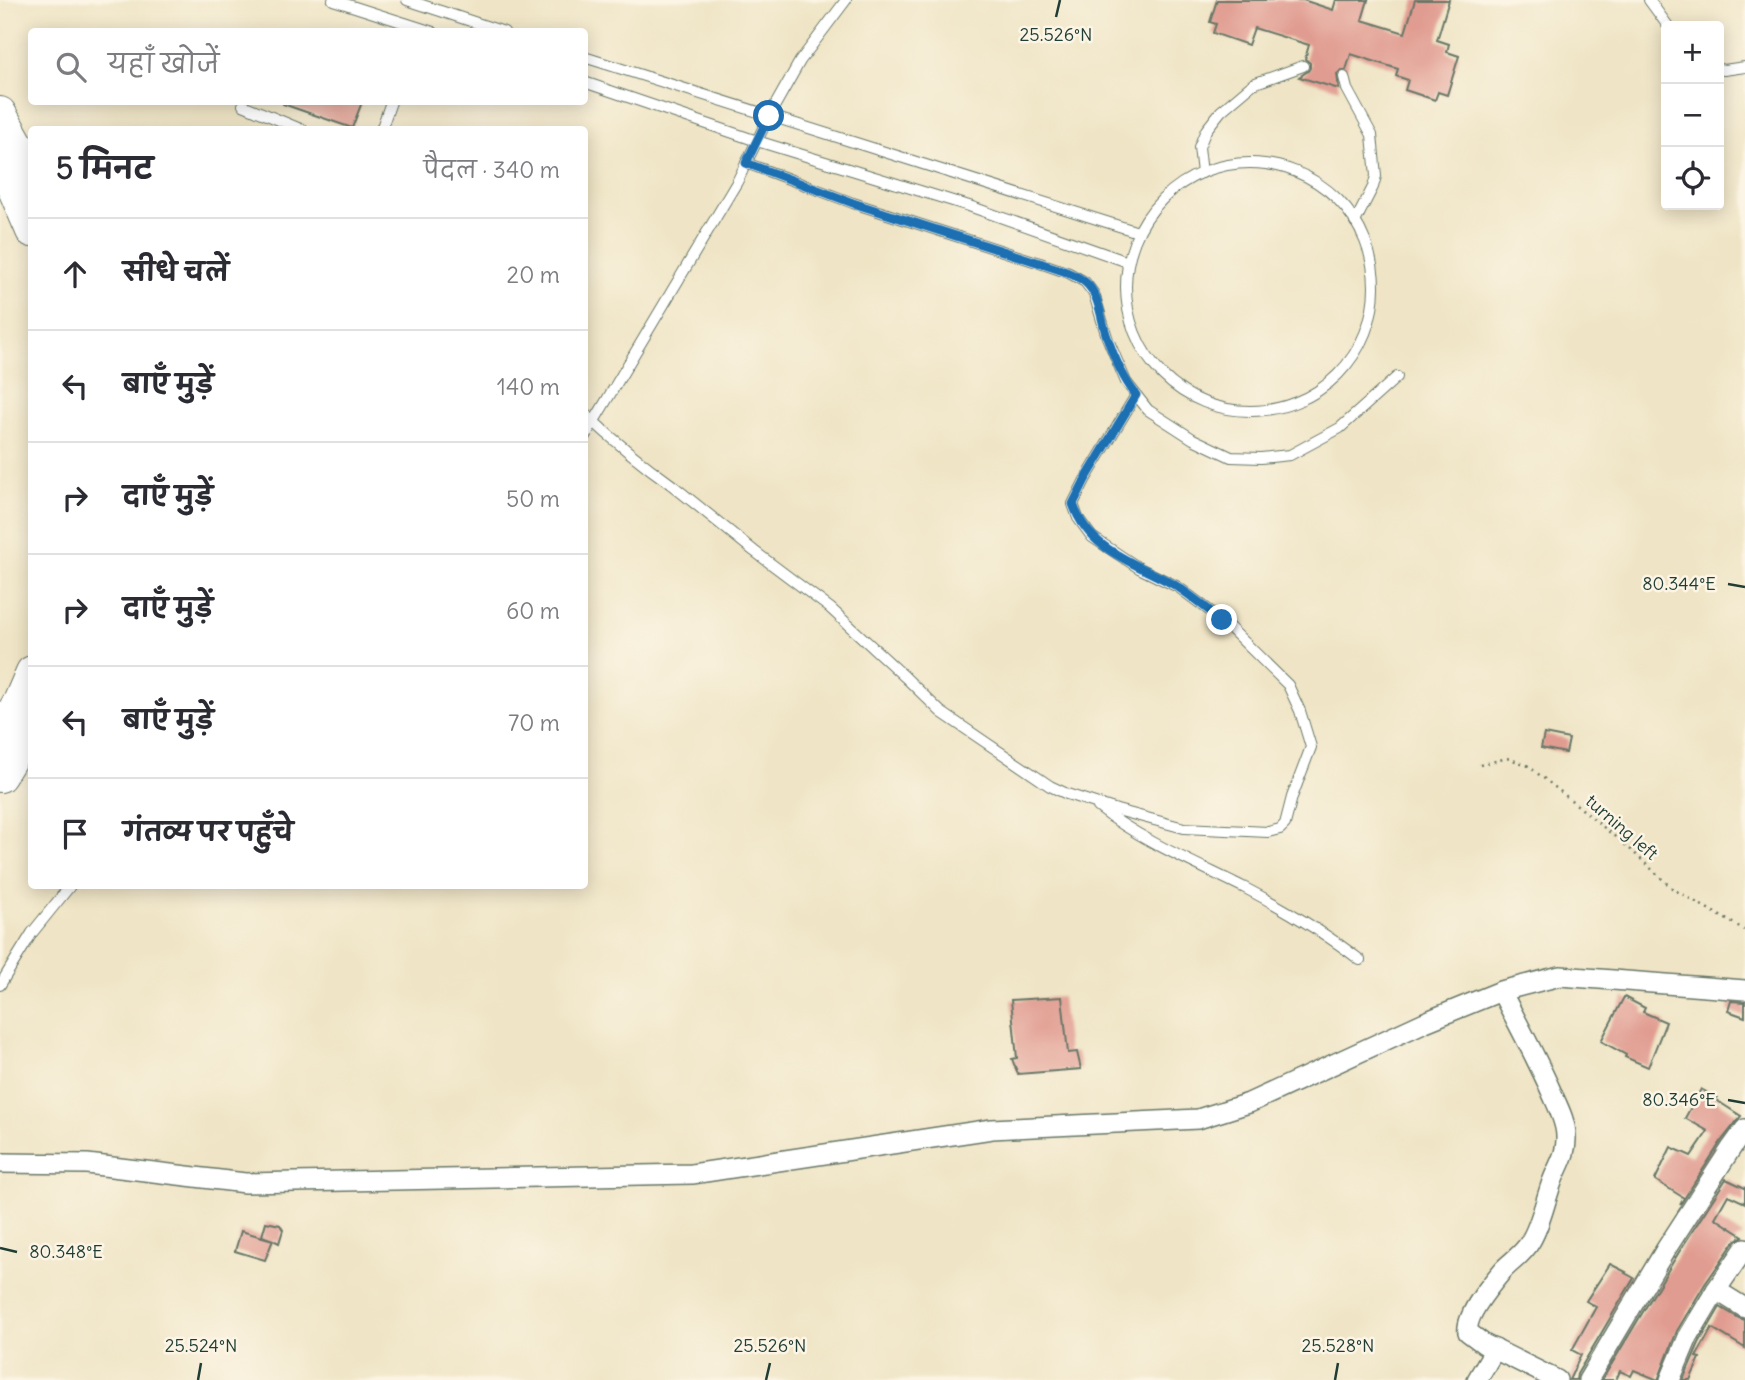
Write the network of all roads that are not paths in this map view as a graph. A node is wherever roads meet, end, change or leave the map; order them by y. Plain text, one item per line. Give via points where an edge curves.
1 (333, 0) edge
2 (407, 0) edge
3 (846, 0) edge
4 (1649, 0) edge
5 (425, 3) edge
6 (1664, 21) edge
7 (414, 28) edge
8 (417, 28) edge
9 (493, 28) edge
10 (588, 58) edge
11 (1303, 66) dead end
12 (1745, 67) edge
13 (1724, 70) edge
14 (1344, 77) dead end
15 (588, 83) edge
16 (243, 105) dead end
17 (390, 105) edge
18 (0, 113) edge
19 (769, 116) junction
20 (293, 126) edge
21 (382, 126) edge
22 (757, 141) junction
23 (0, 157) edge
24 (28, 163) edge
25 (746, 163) junction
26 (1202, 173) junction
27 (28, 222) edge
28 (1355, 222) junction
29 (1138, 232) junction
30 (1128, 262) junction
31 (1397, 377) dead end
32 (1136, 395) junction
33 (588, 417) edge
34 (593, 421) junction
35 (588, 430) edge
36 (21, 697) edge
37 (0, 734) edge
38 (0, 776) edge
39 (1091, 801) junction
40 (68, 889) edge
41 (1360, 960) dead end
42 (0, 985) edge
43 (1745, 990) edge
44 (1501, 991) junction
45 (1745, 1129) edge
46 (0, 1163) edge
47 (1745, 1248) edge
48 (1716, 1290) junction
49 (1745, 1308) edge
50 (1495, 1349) junction
51 (1477, 1380) edge
52 (1557, 1380) edge
53 (1588, 1380) edge
54 (1670, 1380) edge

1 - 7 lane
2 - 5 lane
3 - 19 lane via 800,61
4 - 6 lane
5 - 8 lane
5 - 9 lane
10 - 19 lane
11 - 26 lane via 1253,84 1221,111 1199,147
12 - 13 lane
14 - 28 lane via 1372,135 1376,176
15 - 22 lane
16 - 20 lane
17 - 21 lane
18 - 24 main road
19 - 22 lane
19 - 29 lane
22 - 25 lane
22 - 30 lane via 969,206
23 - 27 main road
25 - 32 lane via 1085,282 1094,293 1126,382
25 - 34 lane
26 - 28 lane via 1230,163 1270,163 1308,176 1339,200
26 - 29 lane via 1161,200
28 - 30 lane via 1373,270 1372,310 1359,348 1334,379 1312,394 1263,412 1223,410 1187,396 1156,370 1136,339 1126,304
29 - 30 lane
31 - 32 lane via 1340,428 1290,455 1261,458 1231,457 1193,439 1148,411
32 - 39 lane via 1073,504 1078,518 1091,537 1178,587 1258,655 1288,685 1311,747 1285,824 1268,832 1184,828
33 - 34 lane
34 - 35 lane
34 - 39 lane via 830,608 941,712 1051,786
36 - 37 main road
36 - 38 main road
39 - 41 lane via 1120,824 1261,897
40 - 42 lane via 32,933
43 - 44 street via 1560,976
44 - 46 street via 1249,1103 1198,1119 992,1129 692,1174 245,1183 87,1164
44 - 50 street via 1537,1059 1567,1134 1564,1156 1530,1242 1481,1299 1467,1325 1468,1332
45 - 53 street
47 - 48 street
48 - 49 street
48 - 54 street via 1688,1337
50 - 51 street
50 - 52 street

